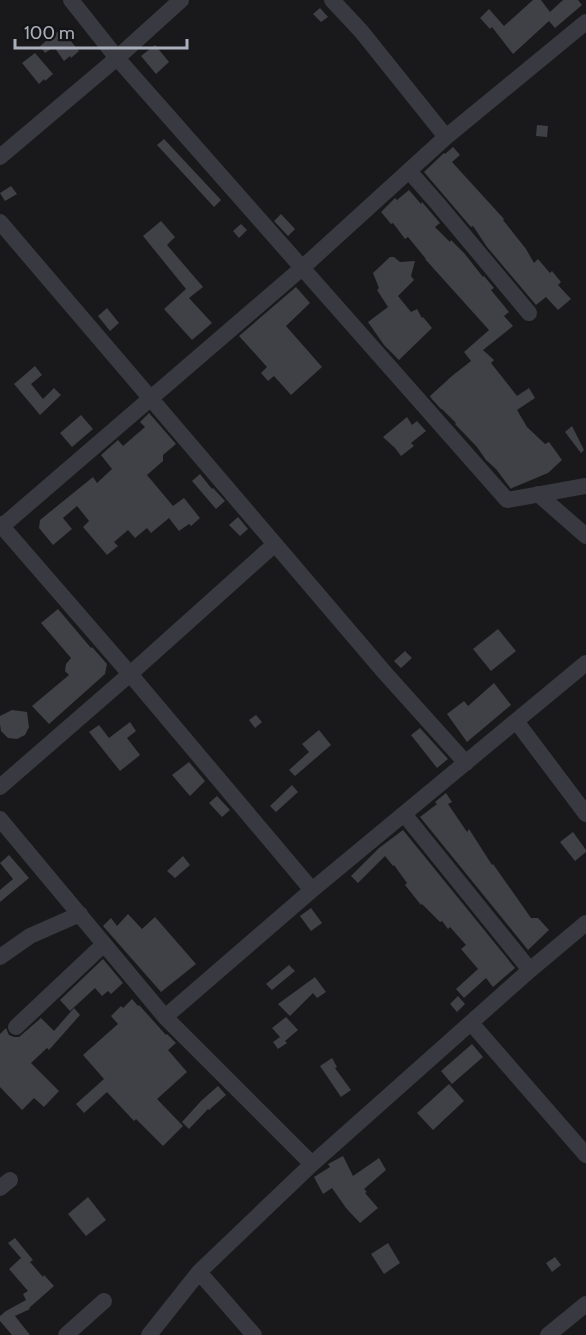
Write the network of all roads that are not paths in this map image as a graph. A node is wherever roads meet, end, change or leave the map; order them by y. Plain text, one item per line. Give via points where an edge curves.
1 (71, 0) edge
2 (181, 0) edge
3 (332, 0) edge
4 (586, 22) edge
5 (117, 58) junction
6 (446, 137) junction
7 (0, 157) edge
8 (409, 171) junction
9 (0, 222) edge
10 (302, 268) junction
11 (529, 313) dead end
12 (151, 399) junction
13 (586, 486) edge
14 (538, 494) junction
15 (1, 526) edge
16 (586, 536) edge
17 (275, 544) junction
18 (586, 663) edge
19 (130, 674) junction
20 (516, 721) junction
21 (466, 763) junction
22 (0, 787) edge
23 (404, 814) junction
24 (586, 814) edge
25 (0, 819) edge
26 (312, 890) junction
27 (80, 914) junction
28 (586, 923) edge
29 (105, 944) junction
30 (0, 957) edge
31 (530, 970) junction
32 (165, 1017) junction
33 (471, 1023) junction
34 (16, 1027) dead end
35 (586, 1155) edge
36 (312, 1164) junction
37 (199, 1272) junction
38 (104, 1301) dead end
39 (586, 1304) edge
40 (66, 1335) edge
41 (149, 1335) edge
42 (254, 1335) edge
43 (548, 1335) edge

1 - 5 street
2 - 5 street
3 - 6 street
4 - 6 street
5 - 7 street
5 - 10 street
6 - 8 street
8 - 10 street
8 - 11 street
9 - 12 street
10 - 12 street
10 - 14 street via 507,500
12 - 15 street
12 - 17 street
13 - 14 street
14 - 16 street
15 - 19 street
17 - 19 street
17 - 21 street
18 - 20 street
19 - 22 street
19 - 26 street
20 - 21 street
20 - 24 street
21 - 23 street
23 - 26 street
23 - 31 street
25 - 27 street
26 - 32 street
27 - 29 street
27 - 30 street via 30,936
28 - 31 street
29 - 32 street
29 - 34 street
31 - 33 street
32 - 36 street
33 - 35 street
33 - 36 street
36 - 37 street
37 - 41 street
37 - 42 street
38 - 40 street
39 - 43 street

